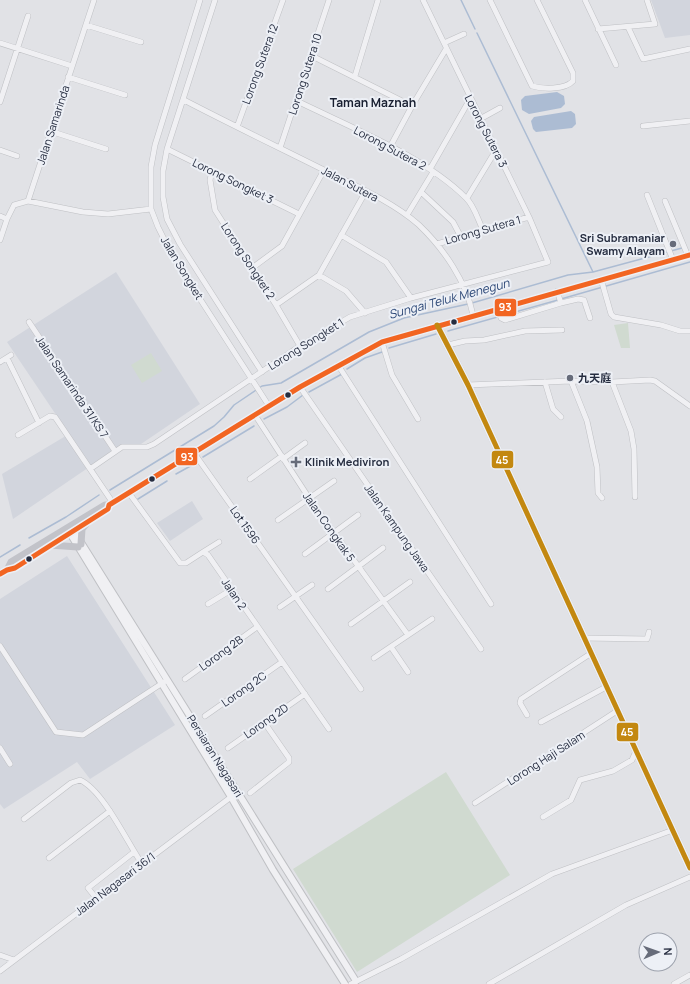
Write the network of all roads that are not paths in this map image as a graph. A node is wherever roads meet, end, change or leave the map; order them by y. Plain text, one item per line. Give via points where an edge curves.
1 (94, 0) edge
2 (200, 0) edge
3 (215, 0) edge
4 (283, 0) edge
5 (329, 0) edge
6 (378, 0) edge
7 (423, 0) edge
8 (490, 0) edge
9 (537, 0) edge
10 (585, 0) edge
11 (646, 0) edge
12 (28, 16) dead end
13 (86, 25) junction
14 (628, 27) junction
15 (598, 29) junction
16 (464, 34) dead end
17 (141, 42) dead end
18 (0, 43) edge
19 (445, 46) junction
20 (17, 49) junction
21 (690, 49) edge
22 (312, 56) junction
23 (616, 65) dead end
24 (72, 66) junction
25 (355, 76) junction
26 (68, 78) junction
27 (125, 95) dead end
28 (470, 99) junction
29 (184, 100) junction
30 (297, 101) junction
31 (0, 102) edge
32 (412, 106) junction
33 (500, 108) dead end
34 (480, 119) junction
35 (690, 121) edge
36 (643, 126) dead end
37 (238, 127) junction
38 (50, 131) junction
39 (390, 147) junction
40 (167, 148) junction
41 (280, 148) junction
42 (106, 149) dead end
43 (0, 150) edge
44 (496, 150) junction
45 (17, 156) dead end
46 (324, 170) junction
47 (212, 171) junction
48 (432, 171) junction
49 (366, 191) junction
50 (421, 192) junction
51 (647, 195) dead end
52 (467, 198) junction
53 (665, 201) dead end
54 (28, 202) junction
55 (151, 209) junction
56 (299, 214) junction
57 (407, 215) junction
58 (0, 216) edge
59 (529, 217) junction
60 (7, 219) junction
61 (483, 230) junction
62 (341, 235) junction
63 (461, 237) junction
64 (0, 240) edge
65 (437, 244) junction
66 (687, 251) edge
67 (673, 260) junction
68 (548, 262) joint
69 (252, 268) junction
70 (319, 275) junction
71 (464, 285) junction
72 (602, 285) junction
73 (411, 298) junction
74 (559, 298) junction
75 (276, 305) junction
76 (365, 313) junction
77 (500, 314) junction
78 (474, 315) junction
79 (590, 318) dead end
80 (29, 322) dead end
81 (437, 325) junction
82 (562, 330) dead end
83 (690, 331) edge
84 (382, 342) junction
85 (448, 345) junction
86 (300, 346) junction
87 (0, 362) edge
88 (338, 365) junction
89 (262, 372) junction
90 (251, 378) junction
91 (571, 381) junction
92 (545, 382) junction
93 (612, 382) junction
94 (468, 385) junction
95 (300, 387) junction
96 (269, 406) junction
97 (690, 406) edge
98 (255, 415) junction
99 (561, 417) dead end
100 (418, 419) dead end
101 (39, 423) junction
102 (18, 435) dead end
103 (305, 443) dead end
104 (115, 451) junction
105 (194, 453) junction
106 (282, 458) junction
107 (90, 469) junction
108 (250, 479) dead end
109 (334, 480) dead end
110 (129, 493) junction
111 (635, 497) dead end
112 (309, 498) junction
113 (602, 498) dead end
114 (111, 504) junction
115 (358, 515) dead end
116 (278, 520) dead end
117 (88, 521) junction
118 (70, 529) junction
119 (333, 533) junction
120 (219, 542) dead end
121 (50, 545) junction
122 (80, 545) junction
123 (383, 548) dead end
124 (203, 552) junction
125 (305, 554) dead end
126 (358, 568) junction
127 (3, 572) edge
128 (410, 582) dead end
129 (312, 585) dead end
130 (328, 589) dead end
131 (231, 590) junction
132 (295, 596) junction
133 (383, 602) junction
134 (208, 604) dead end
135 (491, 604) dead end
136 (280, 606) dead end
137 (432, 619) dead end
138 (351, 624) dead end
139 (257, 627) junction
140 (649, 632) dead end
141 (408, 635) junction
142 (584, 638) junction
143 (0, 646) edge
144 (391, 647) junction
145 (481, 649) dead end
146 (590, 654) junction
147 (374, 658) dead end
148 (282, 662) junction
149 (408, 672) dead end
150 (168, 679) junction
151 (185, 679) dead end
152 (162, 684) junction
153 (606, 686) junction
154 (361, 689) dead end
155 (305, 694) junction
156 (617, 711) junction
157 (527, 715) dead end
158 (206, 716) dead end
159 (264, 722) junction
160 (541, 722) dead end
161 (329, 729) dead end
162 (0, 748) edge
163 (228, 748) dead end
164 (636, 751) junction
165 (10, 764) dead end
166 (250, 793) dead end
167 (231, 797) junction
168 (475, 803) dead end
169 (110, 811) junction
170 (543, 817) dead end
171 (24, 819) dead end
172 (673, 830) junction
173 (134, 852) junction
174 (49, 858) dead end
175 (142, 864) junction
176 (690, 868) edge
177 (690, 877) edge
178 (96, 898) junction
179 (0, 955) edge
180 (14, 960) junction
181 (348, 967) junction
182 (0, 971) edge
183 (339, 974) junction
184 (690, 974) edge
185 (354, 983) edge
186 (345, 984) edge
187 (489, 984) edge
188 (674, 984) edge

1 - 13 street, Jalan Samarinda
2 - 55 street, Jalan Songket via 155,145 151,167
3 - 29 street, Jalan Songket
4 - 37 street, Lorong Sutera 12
5 - 22 street, Lorong Sutera 10
6 - 25 street
7 - 19 street, Lorong Sutera 3
8 - 9 street via 532,86 547,88 567,85 573,81 573,73
10 - 15 street
11 - 14 street via 655,24
12 - 20 street
13 - 17 street
13 - 24 street, Jalan Samarinda
14 - 15 street
14 - 21 street via 643,59
15 - 23 street
16 - 19 street
18 - 20 street
19 - 28 street, Lorong Sutera 3
19 - 32 street
20 - 24 street
20 - 31 street
22 - 25 street
22 - 30 street, Lorong Sutera 10
24 - 26 street, Jalan Samarinda
25 - 32 street
26 - 27 street
26 - 38 street, Jalan Samarinda
28 - 34 street, Lorong Sutera 3
28 - 48 street
29 - 37 street, Jalan Sutera
29 - 40 street, Jalan Songket
30 - 39 street, Lorong Sutera 2
30 - 41 street, Lorong Sutera 10
32 - 39 street
33 - 34 street
34 - 44 street, Lorong Sutera 3
35 - 36 street
37 - 41 street, Jalan Sutera
38 - 42 street
38 - 54 street, Jalan Samarinda
39 - 48 street, Lorong Sutera 2
40 - 47 street, Lorong Songket 3
40 - 89 street, Jalan Songket via 163,197 167,219 180,244
41 - 46 street, Jalan Sutera
43 - 45 street
44 - 52 street
44 - 59 street, Lorong Sutera 3
46 - 49 street, Jalan Sutera
46 - 56 street
47 - 56 street, Lorong Songket 3
47 - 69 street, Lorong Songket 2 via 210,180 215,210
48 - 50 street
48 - 52 street, Lorong Sutera 2
49 - 57 street, Jalan Sutera
49 - 62 street
50 - 57 street
50 - 63 street via 453,222
51 - 67 street
52 - 61 street, Lorong Sutera 2
53 - 66 street
54 - 55 street via 108,214
54 - 60 street via 14,205
55 - 90 street, Jalan Songket via 173,257
56 - 69 street via 282,246
57 - 65 street, Jalan Sutera
58 - 60 street
59 - 61 street, Lorong Sutera 1
59 - 68 street, Lorong Sutera 3
60 - 64 street
61 - 63 street, Lorong Sutera 1
62 - 70 street
62 - 73 street via 386,262
63 - 65 street, Lorong Sutera 1
65 - 71 street, Jalan Sutera
66 - 67 main road
67 - 72 main road
68 - 71 street, Lorong Songket 1
69 - 75 street, Lorong Songket 2
70 - 75 street
70 - 76 street via 346,291
71 - 73 street, Lorong Songket 1
71 - 78 street, Jalan Sutera
72 - 74 main road
72 - 83 street via 614,317
73 - 76 street, Lorong Songket 1
74 - 77 main road
74 - 77 street via 511,319 503,320
74 - 79 street via 584,300
75 - 86 street, Lorong Songket 2
76 - 86 street, Lorong Songket 1 via 350,317
77 - 78 main road
78 - 81 main road
80 - 104 street, Jalan Samarinda 31/KS 7
81 - 84 main road
81 - 85 street
82 - 85 street via 525,331
84 - 88 main road
84 - 100 street via 392,375
85 - 94 street
86 - 89 street, Lorong Songket 1
87 - 101 street via 9,356
88 - 95 main road
88 - 135 street
89 - 90 street, Lorong Songket 1
90 - 96 street, Jalan Songket
90 - 104 street, Lorong Songket 1 via 154,444 147,447 128,446
91 - 92 street
91 - 93 street
91 - 113 street via 587,421 597,467 598,493
92 - 94 street
92 - 99 street via 553,409
93 - 97 street via 655,381
93 - 111 street via 631,431
94 - 142 street
95 - 96 main road
95 - 145 street, Jalan Kampung Jawa
96 - 98 main road
98 - 105 main road
98 - 106 street, Jalan Congkak 5
101 - 102 street
101 - 107 street via 53,416 57,418
103 - 106 street
104 - 107 street
105 - 110 main road
105 - 132 street, Lot 1596
106 - 108 street
106 - 112 street, Jalan Congkak 5
107 - 114 street
109 - 112 street
110 - 114 main road
110 - 124 street via 180,563 186,563
112 - 116 street
112 - 119 street, Jalan Congkak 5
114 - 117 main road via 108,509
114 - 118 main road via 105,505
115 - 119 street
117 - 118 main road
117 - 122 main road via 82,529
118 - 121 main road
118 - 122 street, Persiaran Nagasari
118 - 127 main road via 11,562
119 - 125 street
119 - 126 street, Jalan Congkak 5
120 - 124 street
121 - 122 main road
121 - 127 main road via 15,568
122 - 150 street, Persiaran Nagasari
122 - 152 street, Persiaran Nagasari
123 - 126 street
124 - 131 street, Jalan 2 via 208,554
126 - 130 street
126 - 133 street, Jalan Congkak 5
128 - 133 street
129 - 132 street
131 - 134 street
131 - 139 street, Jalan 2
132 - 136 street
132 - 154 street, Lot 1596
133 - 138 street
133 - 141 street, Jalan Congkak 5
137 - 141 street
139 - 148 street, Jalan 2
139 - 151 street, Lorong 2B
140 - 142 street via 647,639
141 - 144 street
142 - 146 street
143 - 152 street via 56,732 83,735
144 - 147 street
144 - 149 street
146 - 153 street
146 - 157 street via 521,699 520,703
148 - 155 street, Jalan 2
148 - 158 street, Lorong 2C
150 - 152 street
150 - 181 street, Persiaran Nagasari
152 - 167 street, Persiaran Nagasari
153 - 156 street
153 - 160 street
155 - 159 street, Lorong 2D
155 - 161 street, Jalan 2
156 - 164 street
156 - 168 street, Lorong Haji Salam
159 - 163 street, Lorong 2D
159 - 166 street via 289,758 289,762
162 - 165 street
164 - 170 street via 632,760 614,771 580,780 571,800
164 - 172 street
167 - 175 street, Jalan Nagasari 36/1
167 - 183 street, Persiaran Nagasari via 273,870
169 - 171 street via 88,783 80,780 71,783
169 - 173 street
169 - 174 street
172 - 176 street
172 - 185 street via 552,874
173 - 175 street
173 - 178 street via 88,888
175 - 178 street, Jalan Nagasari 36/1
177 - 187 street via 626,905
178 - 180 street, Jalan Nagasari 36/1
179 - 180 street
180 - 182 street, Jalan Nagasari 36/1
181 - 183 street via 348,976
181 - 185 street, Persiaran Nagasari
183 - 186 street, Persiaran Nagasari
184 - 188 street

